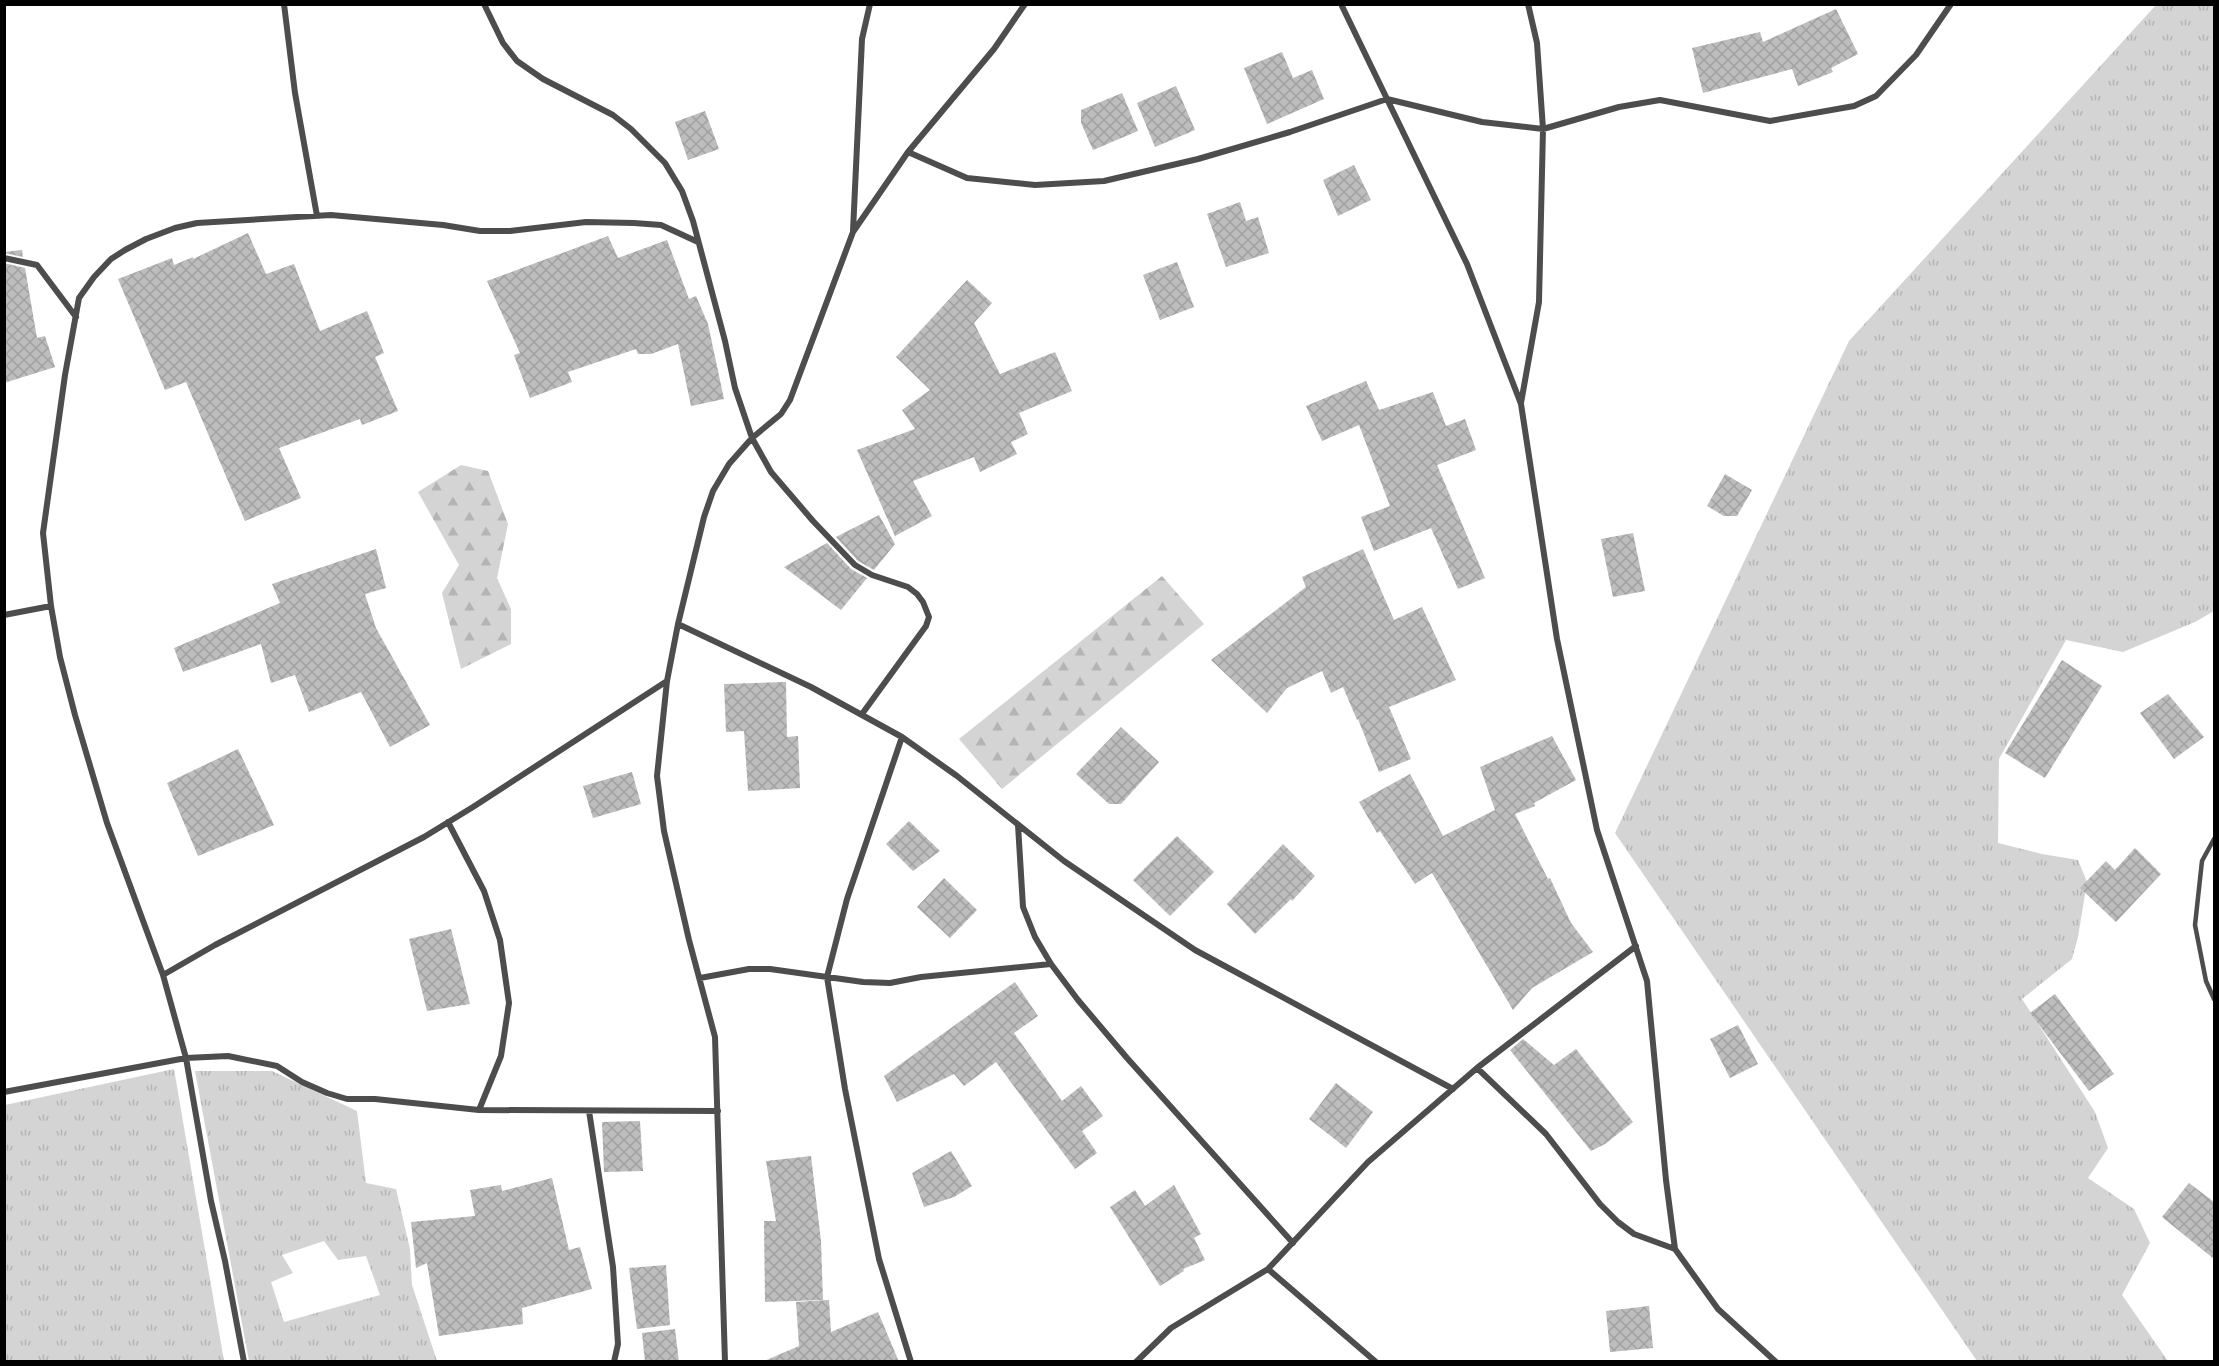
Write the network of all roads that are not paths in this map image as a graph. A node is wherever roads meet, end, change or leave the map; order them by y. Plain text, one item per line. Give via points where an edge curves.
1 (284, 4) edge
2 (484, 4) edge
3 (870, 4) edge
4 (1025, 4) edge
5 (1341, 4) edge
6 (1528, 4) edge
7 (1951, 4) edge
8 (1387, 99) junction
9 (1543, 129) junction
10 (908, 152) junction
11 (317, 216) junction
12 (853, 232) junction
13 (698, 242) junction
14 (4, 258) edge
15 (76, 318) junction
16 (1521, 404) junction
17 (752, 438) junction
18 (51, 606) junction
19 (4, 615) edge
20 (678, 624) junction
21 (667, 681) junction
22 (862, 714) junction
23 (902, 737) junction
24 (448, 822) junction
25 (1018, 825) junction
26 (2214, 839) edge
27 (1636, 946) junction
28 (1051, 964) junction
29 (163, 975) junction
30 (827, 977) junction
31 (700, 978) junction
32 (2214, 999) edge
33 (186, 1058) junction
34 (1478, 1068) junction
35 (1452, 1089) junction
36 (4, 1092) edge
37 (480, 1110) junction
38 (589, 1111) junction
39 (718, 1111) junction
40 (1293, 1243) junction
41 (1675, 1249) junction
42 (1268, 1269) junction
43 (244, 1362) edge
44 (614, 1362) edge
45 (725, 1362) edge
46 (911, 1362) edge
47 (1136, 1362) edge
48 (1376, 1362) edge
49 (1776, 1362) edge

1 - 11 street
2 - 13 street via 503,43 517,61 613,115 665,164 682,191
3 - 12 street via 862,39
4 - 10 street via 994,49
5 - 8 street
6 - 9 street via 1537,42
7 - 9 street via 1916,54 1876,96 1854,106 1770,121 1660,100 1619,107
8 - 9 street via 1482,122
8 - 10 street via 1198,159 1104,181 1035,185 967,178
8 - 16 street via 1467,264
9 - 16 street via 1539,302
10 - 12 street
11 - 13 street via 480,231 586,222 634,223 661,225
11 - 15 street via 197,223 146,239 111,259 94,277 79,298
12 - 17 street via 790,400 781,414
13 - 17 street via 735,388
14 - 15 street via 37,265
15 - 18 street via 44,533
16 - 27 street via 1557,639 1594,819
17 - 20 street via 729,464 713,491
17 - 22 street via 779,481 855,565 908,588 926,609 926,626
18 - 19 street
18 - 29 street via 70,696 107,823
20 - 21 street
20 - 22 street
21 - 24 street
21 - 31 street via 657,776 664,831
22 - 23 street
23 - 25 street
23 - 30 street via 847,899
24 - 29 street
24 - 37 street via 484,891 500,940 508,1003 501,1056
25 - 28 street via 1023,907
25 - 35 street via 1195,950
26 - 32 lane via 2202,861 2195,925 2206,981
27 - 34 street
27 - 41 street via 1647,981
28 - 30 street via 890,983
28 - 40 street via 1127,1058
29 - 33 street
30 - 31 street via 749,969
30 - 46 street via 879,1259
31 - 39 street via 715,1037
33 - 36 street
33 - 37 street via 228,1056 277,1066 302,1082 347,1099
33 - 43 street
34 - 35 street
34 - 41 street via 1546,1134 1618,1222 1634,1234
35 - 40 street via 1368,1162
37 - 38 street
38 - 39 street
38 - 44 street via 614,1267 618,1344
39 - 45 street
40 - 42 street
41 - 49 street via 1718,1309
42 - 47 street via 1172,1328
42 - 48 street

